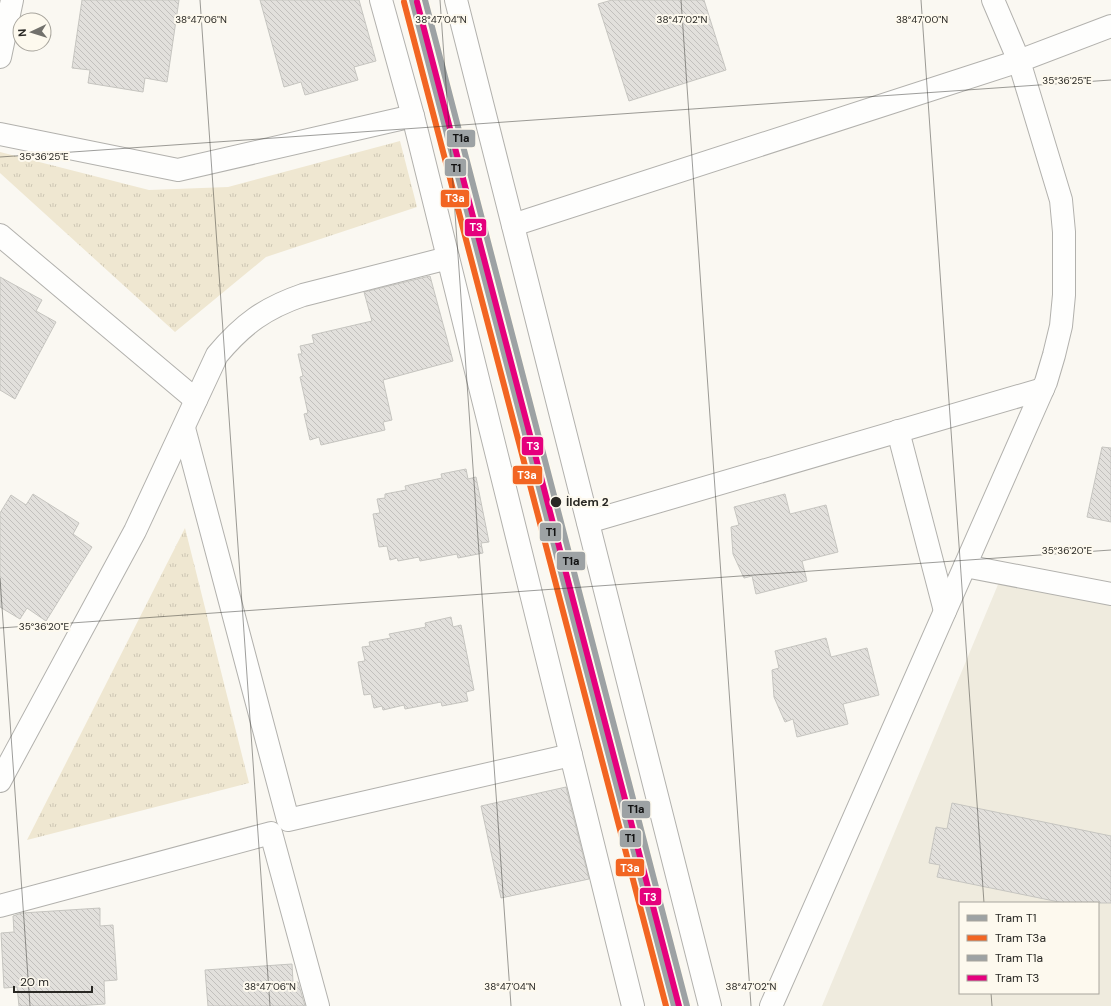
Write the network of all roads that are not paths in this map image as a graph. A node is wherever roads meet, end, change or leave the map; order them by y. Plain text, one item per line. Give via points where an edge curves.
1 (12, 0) edge
2 (381, 0) edge
3 (456, 0) edge
4 (993, 0) edge
5 (1111, 26) edge
6 (0, 57) edge
7 (1019, 61) junction
8 (413, 116) junction
9 (0, 134) edge
10 (513, 225) junction
11 (0, 235) edge
12 (448, 258) junction
13 (1043, 389) junction
14 (196, 400) junction
15 (184, 428) junction
16 (898, 431) junction
17 (588, 522) junction
18 (965, 566) junction
19 (1111, 594) edge
20 (945, 611) junction
21 (571, 755) junction
22 (0, 781) edge
23 (288, 820) junction
24 (271, 834) junction
25 (0, 906) edge
26 (318, 1006) edge
27 (634, 1006) edge
28 (710, 1006) edge
29 (771, 1006) edge

1 - 6 street
2 - 8 street
3 - 10 street
4 - 7 street
5 - 7 street
7 - 10 street
7 - 13 street via 1061,200 1064,232 1065,264 1061,326
8 - 9 street via 178,170
8 - 12 street
10 - 17 street
11 - 14 street
12 - 14 street via 303,295 266,311 248,323 218,355
12 - 21 street
13 - 16 street
13 - 18 street
14 - 15 street
15 - 22 street via 136,531
15 - 23 street
16 - 17 street
16 - 20 street
17 - 28 street
18 - 19 street
18 - 20 street
20 - 29 street
21 - 23 street
21 - 27 street
23 - 24 street
24 - 25 street
24 - 26 street

